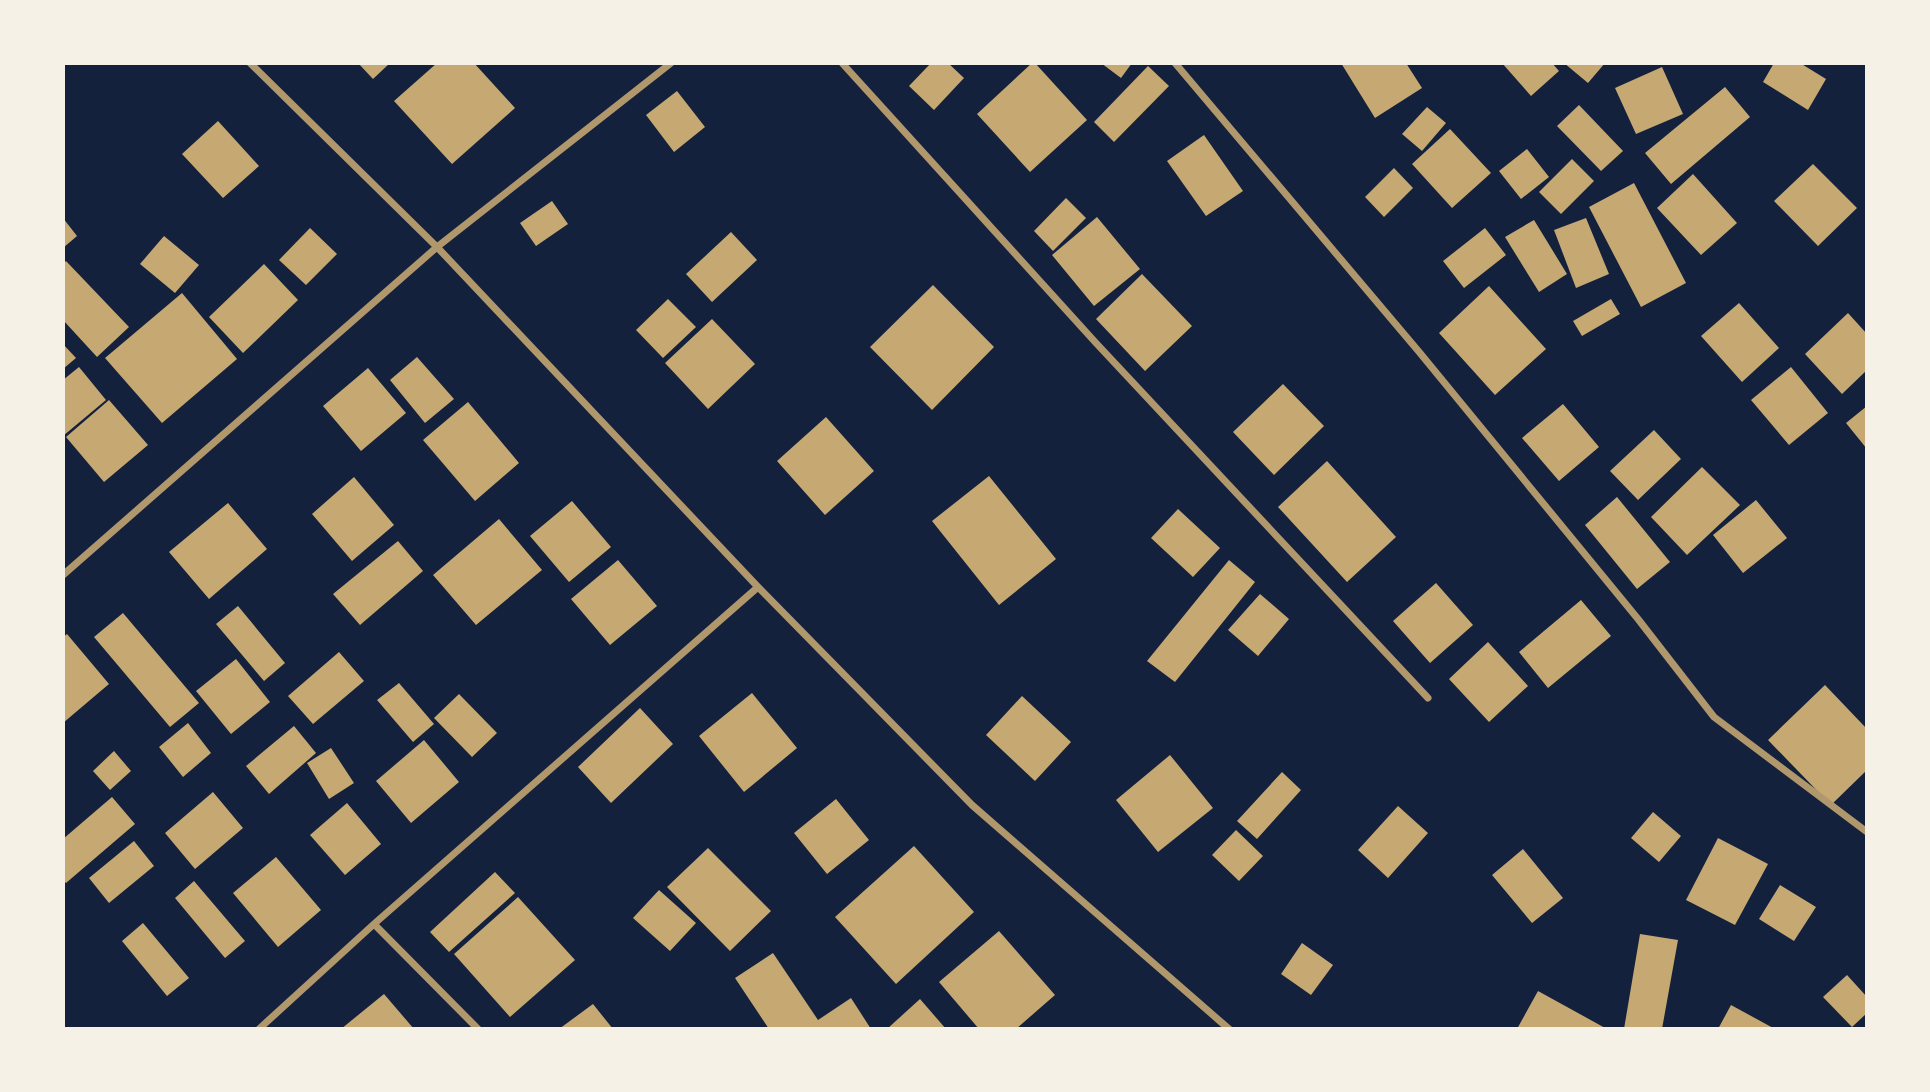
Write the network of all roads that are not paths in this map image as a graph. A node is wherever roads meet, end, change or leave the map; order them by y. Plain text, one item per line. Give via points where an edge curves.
1 (250, 63) edge
2 (671, 63) edge
3 (842, 63) edge
4 (1175, 63) edge
5 (437, 247) junction
6 (63, 575) edge
7 (758, 587) junction
8 (1428, 698) dead end
9 (1867, 832) edge
10 (373, 924) junction
11 (259, 1029) edge
12 (478, 1029) edge
13 (1229, 1029) edge

1 - 5 street
2 - 5 street
3 - 8 street
4 - 9 street via 1420,353 1714,718
5 - 6 street
5 - 7 street
7 - 10 street
7 - 13 street via 972,805
10 - 11 street
10 - 12 street

